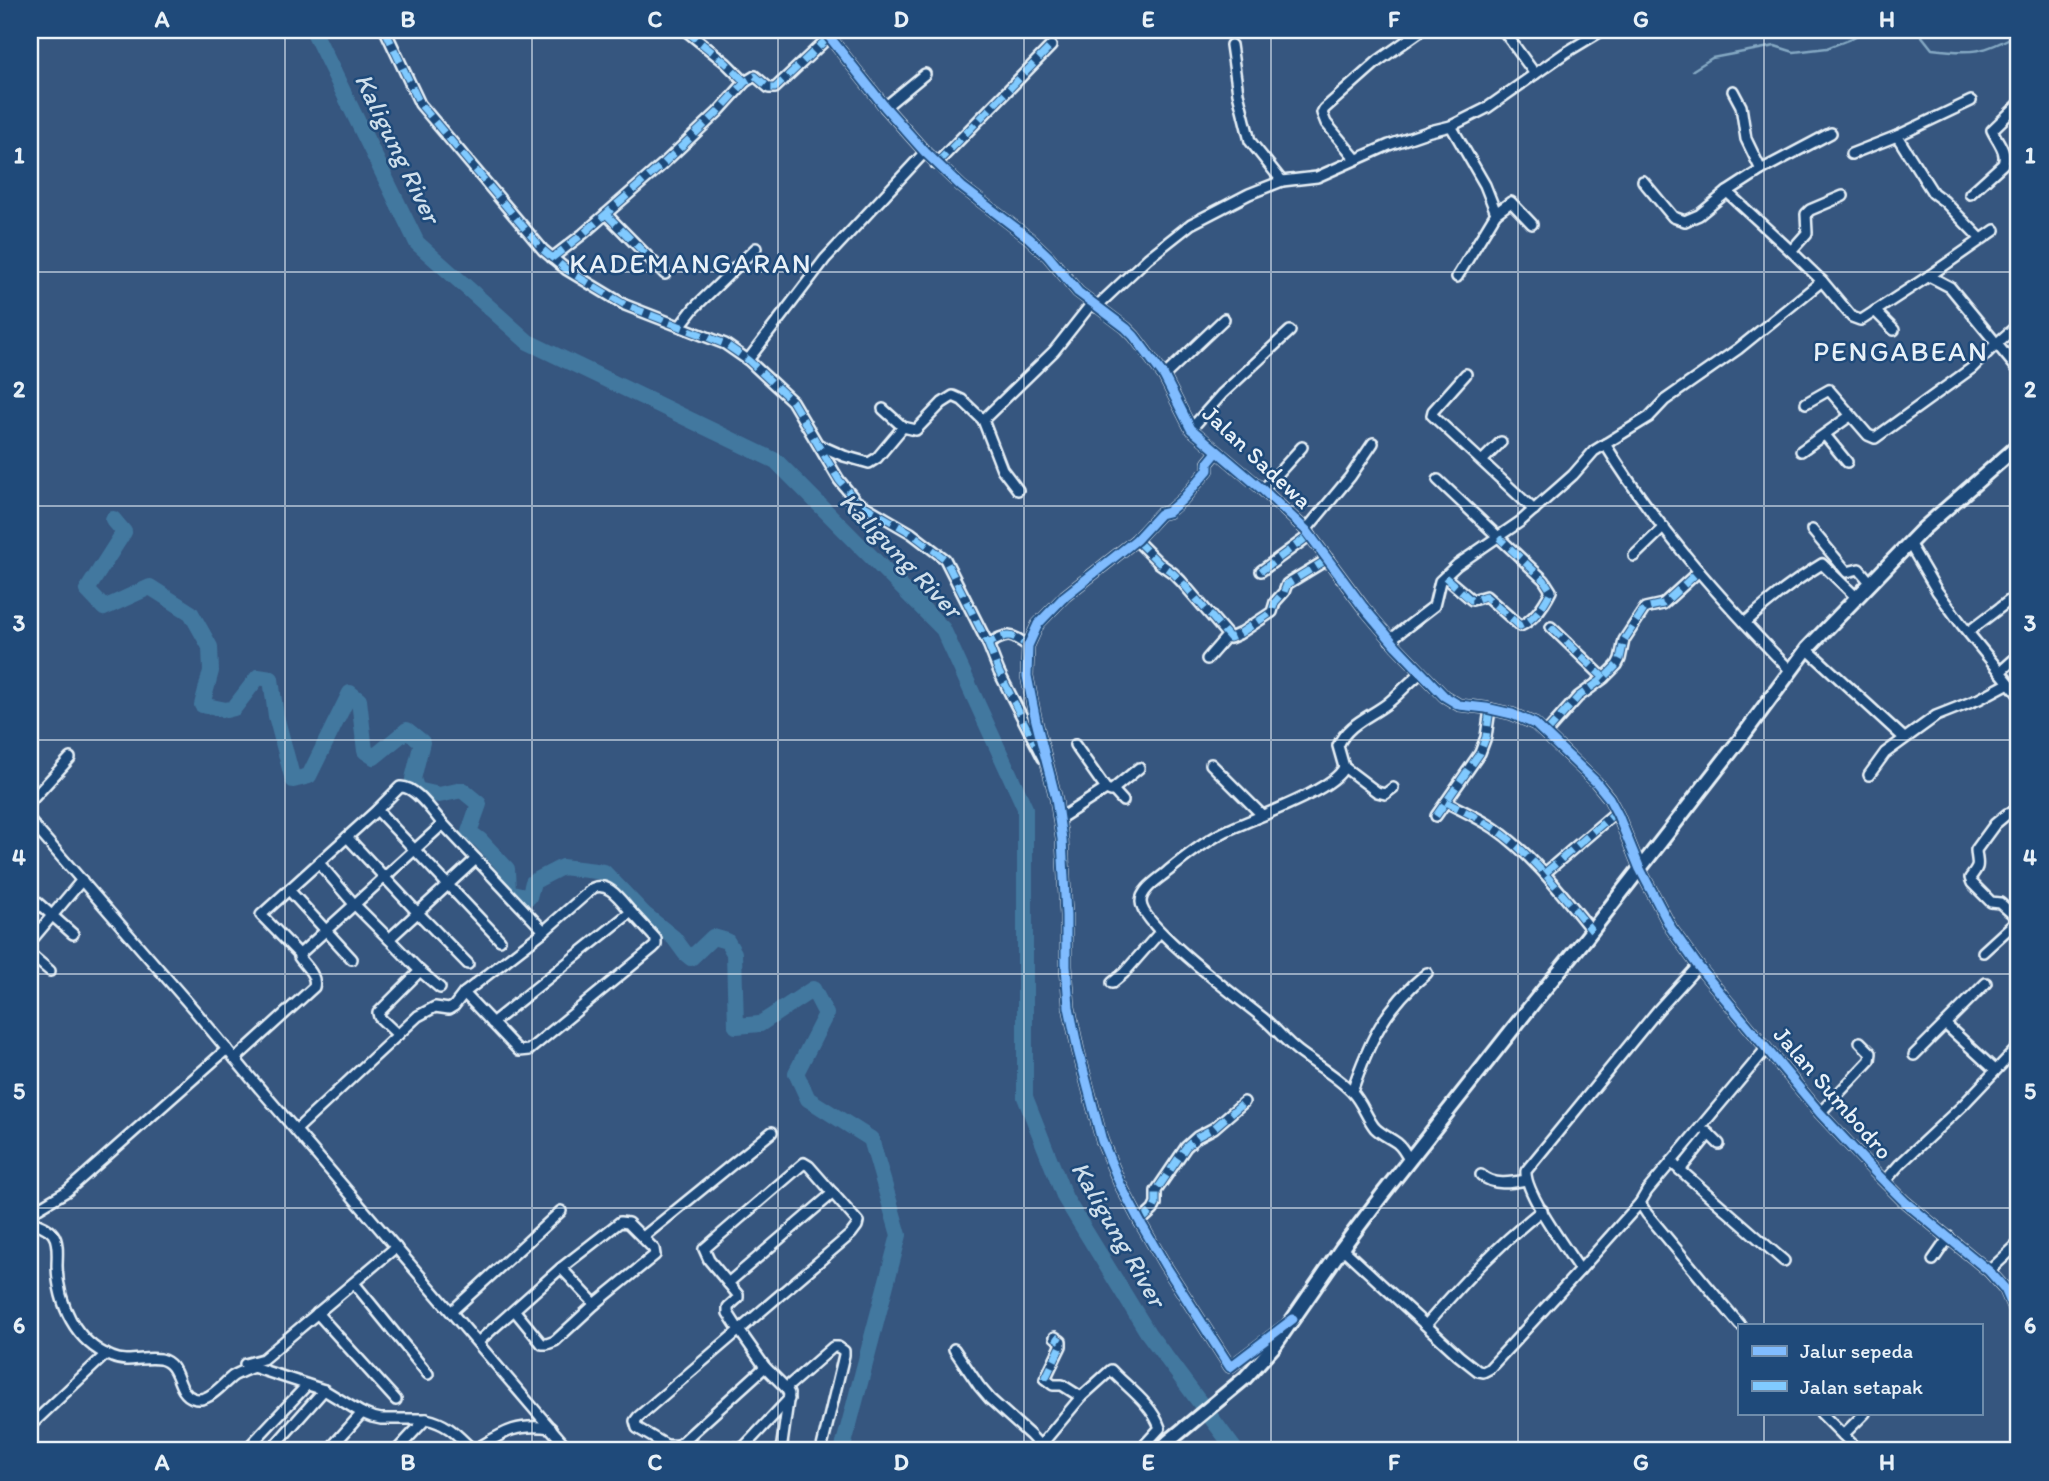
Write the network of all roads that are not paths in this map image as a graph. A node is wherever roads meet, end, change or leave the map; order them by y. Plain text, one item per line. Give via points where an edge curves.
1 (385, 30) edge
2 (685, 30) edge
3 (1422, 30) edge
4 (1503, 30) edge
5 (1603, 30) edge
6 (827, 34) edge
7 (1231, 45) dead end
8 (1051, 46) dead end
9 (925, 74) dead end
10 (1535, 74) junction
11 (745, 82) junction
12 (1733, 91) dead end
13 (1971, 101) dead end
14 (2019, 104) edge
15 (885, 107) junction
16 (1451, 127) junction
17 (1831, 134) dead end
18 (1897, 136) junction
19 (1851, 154) dead end
20 (920, 157) junction
21 (1356, 159) junction
22 (936, 163) junction
23 (1760, 170) junction
24 (1282, 181) junction
25 (1643, 181) dead end
26 (1727, 192) junction
27 (1970, 194) dead end
28 (1843, 195) dead end
29 (1496, 213) junction
30 (606, 214) junction
31 (1532, 224) dead end
32 (1995, 230) dead end
33 (1981, 239) junction
34 (756, 248) dead end
35 (1791, 251) junction
36 (552, 258) junction
37 (665, 274) dead end
38 (1929, 276) junction
39 (1457, 277) dead end
40 (1822, 281) junction
41 (1090, 308) junction
42 (1875, 312) junction
43 (1224, 319) dead end
44 (2019, 324) edge
45 (680, 326) junction
46 (1894, 330) dead end
47 (1290, 331) dead end
48 (1996, 344) junction
49 (748, 360) junction
50 (2019, 371) edge
51 (1466, 374) dead end
52 (1164, 376) junction
53 (1806, 403) dead end
54 (883, 409) dead end
55 (1850, 416) junction
56 (983, 420) junction
57 (903, 427) junction
58 (1191, 429) junction
59 (1825, 435) junction
60 (1501, 442) dead end
61 (1373, 443) dead end
62 (1605, 444) junction
63 (819, 445) junction
64 (2019, 445) edge
65 (1302, 447) dead end
66 (1801, 451) dead end
67 (1215, 455) junction
68 (1482, 461) junction
69 (1847, 462) dead end
70 (1438, 480) dead end
71 (1018, 490) dead end
72 (1263, 490) junction
73 (1534, 510) junction
74 (1664, 527) junction
75 (1812, 530) dead end
76 (1306, 536) junction
77 (1499, 538) junction
78 (1136, 540) junction
79 (1909, 543) junction
80 (1634, 556) dead end
81 (1323, 562) junction
82 (1699, 570) junction
83 (1261, 571) dead end
84 (1445, 576) junction
85 (1870, 583) junction
86 (2019, 595) edge
87 (1856, 597) junction
88 (1745, 623) junction
89 (1551, 627) dead end
90 (1968, 632) junction
91 (1227, 636) junction
92 (1390, 640) junction
93 (988, 643) junction
94 (1028, 646) junction
95 (1807, 649) junction
96 (2019, 655) edge
97 (1207, 659) dead end
98 (1791, 671) junction
99 (2000, 673) junction
100 (1416, 677) junction
101 (1605, 678) junction
102 (2009, 683) junction
103 (2019, 695) edge
104 (1489, 717) junction
105 (1546, 733) junction
106 (1904, 738) junction
107 (1075, 745) dead end
108 (70, 758) dead end
109 (1211, 764) dead end
110 (1048, 765) junction
111 (1344, 767) junction
112 (1139, 768) dead end
113 (1869, 775) dead end
114 (1393, 788) dead end
115 (1109, 790) junction
116 (1124, 801) dead end
117 (30, 802) edge
118 (1446, 802) junction
119 (377, 810) junction
120 (2019, 810) edge
121 (1616, 812) junction
122 (1262, 816) junction
123 (1436, 816) dead end
124 (1059, 820) junction
125 (30, 821) edge
126 (443, 824) junction
127 (347, 836) junction
128 (414, 850) junction
129 (476, 859) junction
130 (319, 863) junction
131 (1638, 865) junction
132 (1545, 873) junction
133 (385, 878) junction
134 (82, 880) junction
135 (449, 885) junction
136 (289, 890) junction
137 (30, 896) edge
138 (354, 904) junction
139 (417, 912) junction
140 (631, 912) junction
141 (52, 915) junction
142 (2019, 919) edge
143 (2011, 928) junction
144 (325, 930) junction
145 (544, 931) junction
146 (1592, 931) junction
147 (1160, 932) junction
148 (74, 934) dead end
149 (2019, 937) edge
150 (389, 939) junction
151 (500, 940) dead end
152 (30, 942) edge
153 (1983, 952) dead end
154 (30, 954) edge
155 (300, 955) junction
156 (352, 959) dead end
157 (468, 964) dead end
158 (1698, 966) junction
159 (50, 971) dead end
160 (420, 971) junction
161 (1427, 973) dead end
162 (1112, 983) dead end
163 (1986, 983) dead end
164 (440, 988) dead end
165 (464, 993) junction
166 (492, 1023) junction
167 (1945, 1024) junction
168 (398, 1035) junction
169 (1860, 1042) dead end
170 (2019, 1046) edge
171 (227, 1049) junction
172 (1766, 1049) junction
173 (1914, 1055) dead end
174 (235, 1059) junction
175 (1995, 1070) junction
176 (1352, 1091) junction
177 (1244, 1102) dead end
178 (1820, 1113) junction
179 (1700, 1126) junction
180 (296, 1130) junction
181 (772, 1132) dead end
182 (1709, 1134) junction
183 (1719, 1144) dead end
184 (1409, 1160) junction
185 (1671, 1162) junction
186 (1680, 1170) junction
187 (1480, 1175) dead end
188 (1526, 1180) junction
189 (1885, 1181) junction
190 (832, 1193) junction
191 (1640, 1203) junction
192 (1542, 1210) junction
193 (561, 1211) dead end
194 (30, 1213) edge
195 (30, 1221) edge
196 (1140, 1222) junction
197 (643, 1237) junction
198 (1949, 1237) junction
199 (2019, 1243) edge
200 (396, 1247) junction
201 (1342, 1248) junction
202 (1933, 1260) dead end
203 (1784, 1261) dead end
204 (561, 1268) junction
205 (1580, 1270) junction
206 (1989, 1271) junction
207 (354, 1283) junction
208 (728, 1283) junction
209 (595, 1304) junction
210 (452, 1311) junction
211 (514, 1311) junction
212 (317, 1314) junction
213 (1293, 1320) junction
214 (2019, 1321) edge
215 (1739, 1324) edge
216 (1426, 1325) junction
217 (739, 1330) junction
218 (1055, 1337) dead end
219 (478, 1342) junction
220 (954, 1349) dead end
221 (106, 1354) junction
222 (245, 1364) dead end
223 (765, 1367) junction
224 (428, 1374) dead end
225 (307, 1385) junction
226 (786, 1388) junction
227 (324, 1390) junction
228 (1081, 1397) junction
229 (789, 1399) junction
230 (396, 1400) dead end
231 (362, 1413) junction
232 (1822, 1414) edge
233 (1864, 1414) edge
234 (426, 1419) junction
235 (30, 1426) edge
236 (551, 1428) junction
237 (1843, 1435) junction
238 (667, 1445) junction
239 (679, 1445) junction
240 (743, 1448) junction
241 (727, 1449) edge
242 (1040, 1450) edge
243 (245, 1451) edge
244 (270, 1451) edge
245 (328, 1451) edge
246 (396, 1451) edge
247 (474, 1451) edge
248 (570, 1451) edge
249 (658, 1451) edge
250 (756, 1451) edge
251 (781, 1451) edge
252 (821, 1451) edge
253 (1139, 1451) edge
254 (1159, 1451) edge
255 (1859, 1451) edge

1 - 36 street via 420,104
2 - 11 street
3 - 21 street via 1324,109 1326,123
4 - 10 street
5 - 10 street
6 - 11 street via 775,88 755,76
6 - 15 street, Jalan Sadewa
7 - 24 street via 1250,141
8 - 22 street
9 - 15 street
10 - 16 street
11 - 30 street
12 - 23 street
13 - 18 street
14 - 27 street via 1992,130 2006,159
15 - 20 street, Jalan Sadewa
16 - 21 street
16 - 29 street
17 - 23 street
18 - 19 street
18 - 33 street via 1933,193
20 - 22 street, Jalan Sadewa
20 - 49 street via 825,259
21 - 24 street via 1311,179
22 - 41 street, Jalan Sadewa via 1048,256
23 - 26 street
24 - 41 street via 1191,224
25 - 26 street via 1679,220 1699,215
26 - 35 street
28 - 35 street via 1806,214 1808,233
29 - 31 street via 1511,202
29 - 39 street
30 - 36 street
30 - 37 street
32 - 33 street
33 - 38 street
34 - 45 street
35 - 40 street
36 - 45 street via 625,305
38 - 42 street
38 - 48 street via 1950,287
40 - 42 street via 1855,318
40 - 62 street via 1649,416
41 - 52 street, Jalan Sadewa via 1126,328
41 - 56 street via 1054,351
42 - 46 street
43 - 52 street
44 - 48 street
45 - 49 street via 725,344
47 - 58 street
48 - 50 street
48 - 55 street via 1972,368 1878,437 1868,435
49 - 63 street via 785,393
51 - 68 street via 1432,415
52 - 58 street, Jalan Sadewa
53 - 55 street via 1829,390
54 - 57 street
55 - 59 street
56 - 57 street via 953,396 919,428
56 - 71 street via 1002,470
57 - 63 street via 869,463
58 - 67 street, Jalan Sadewa
59 - 66 street
59 - 69 street
60 - 68 street
61 - 76 street
62 - 73 street
62 - 74 street
63 - 93 street via 856,501 945,559
64 - 79 main road
65 - 72 street
67 - 72 street, Jalan Sadewa
67 - 78 street via 1183,499 1160,514
68 - 73 street
70 - 77 street
72 - 76 street, Jalan Sadewa
73 - 77 street
74 - 80 street
74 - 82 street
75 - 85 street via 1847,572 1859,569
76 - 81 street, Jalan Sadewa
76 - 83 street
77 - 84 street
77 - 84 street via 1551,592 1525,624 1520,626 1485,596 1471,600
78 - 91 street via 1173,573
78 - 94 street via 1065,596 1038,624
79 - 85 main road
79 - 90 street
81 - 91 street via 1285,585 1270,614 1239,634
81 - 92 street, Jalan Sadewa
82 - 88 street
82 - 101 street via 1663,604 1645,608 1624,640 1617,665
84 - 92 street via 1434,606
85 - 87 main road
86 - 90 street
87 - 88 street via 1822,564
87 - 95 main road
88 - 98 street
89 - 101 street
90 - 99 street
91 - 97 street
92 - 100 street, Jalan Sadewa
93 - 94 street via 1009,635
93 - 110 street
94 - 110 street via 1027,676
95 - 98 main road
95 - 106 street
96 - 99 street
98 - 131 main road
99 - 102 street
100 - 104 street, Jalan Sadewa via 1452,702
100 - 111 street via 1344,733 1338,746
101 - 105 street via 1578,696
102 - 103 street
102 - 106 street via 1936,716
104 - 105 street, Jalan Sadewa via 1526,720
104 - 118 street via 1480,753
105 - 121 street, Jalan Sadewa via 1596,782
106 - 113 street
107 - 115 street
108 - 117 street
109 - 122 street
110 - 124 street
111 - 114 street via 1377,792
111 - 122 street via 1337,777 1311,793
112 - 115 street
115 - 116 street
115 - 124 street
118 - 123 street
118 - 132 street via 1493,828
119 - 126 street via 400,787 407,786
119 - 127 street
119 - 128 street
120 - 142 street via 1995,824 1976,850 1978,868 1970,878 1991,902 2000,902
121 - 131 street, Jalan Sadewa
121 - 132 street
122 - 147 street via 1204,843 1143,894 1141,906
124 - 196 street via 1069,1007 1102,1140
125 - 134 street
126 - 128 street
126 - 129 street
127 - 130 street
127 - 133 street
128 - 133 street
128 - 135 street
129 - 135 street
129 - 145 street
130 - 136 street
130 - 138 street
131 - 146 main road
131 - 158 street, Jalan Sumbodro via 1671,928
132 - 146 street
133 - 138 street
133 - 139 street
134 - 141 street
134 - 171 street
135 - 139 street
135 - 151 street
136 - 144 street
136 - 155 street via 261,917
137 - 141 street
138 - 144 street
138 - 150 street
139 - 150 street
139 - 157 street
140 - 145 street via 599,886
140 - 166 street
140 - 166 street via 656,939 656,945 529,1050 519,1051
141 - 148 street
141 - 152 street
142 - 143 street
143 - 149 street
143 - 153 street
144 - 155 street
144 - 156 street
145 - 165 street
146 - 184 main road
147 - 162 street
147 - 176 street via 1296,1050
150 - 160 street
154 - 159 street
155 - 174 street via 313,975 314,987
158 - 172 street, Jalan Sumbodro
158 - 188 street via 1527,1171
160 - 164 street
160 - 168 street via 378,1013
161 - 176 street via 1378,1026
163 - 167 street
165 - 166 street
165 - 168 street via 449,1009 435,1007 423,1012
167 - 173 street
167 - 175 street
168 - 180 street
169 - 178 street via 1871,1053 1870,1060
170 - 175 street
171 - 174 street
171 - 194 street via 66,1191
172 - 178 street, Jalan Sumbodro
172 - 179 street
174 - 180 street
175 - 189 street
176 - 184 street via 1374,1126 1397,1143
177 - 196 street via 1186,1147 1156,1191 1153,1210
178 - 189 street, Jalan Sumbodro
179 - 182 street
179 - 185 street
180 - 200 street
181 - 197 street
182 - 183 street
182 - 186 street
184 - 201 main road
185 - 186 street
185 - 191 street
186 - 203 street
187 - 188 street via 1496,1183
188 - 192 street
189 - 198 street, Jalan Sumbodro
190 - 208 street
190 - 208 street via 807,1164 800,1164 704,1249
190 - 217 street via 858,1222 856,1230
191 - 205 street
191 - 215 street
192 - 205 street
192 - 216 street via 1485,1259
193 - 210 street
195 - 221 street via 53,1233 66,1313 76,1330
196 - 213 street via 1230,1367
197 - 204 street via 630,1224 620,1222
197 - 209 street via 653,1249 653,1258
198 - 202 street
198 - 206 street, Jalan Sumbodro
199 - 206 street
200 - 207 street
200 - 210 street
201 - 213 main road
201 - 216 street
204 - 209 street
204 - 211 street
205 - 216 street via 1486,1372 1472,1367
206 - 214 street, Jalan Sumbodro via 2005,1289
207 - 212 street
207 - 224 street
208 - 217 street via 738,1297 727,1310
209 - 211 street via 547,1344 542,1344
210 - 219 street
211 - 219 street
212 - 222 street via 263,1359
212 - 230 street
213 - 254 main road via 1236,1386
217 - 223 street
217 - 238 street via 635,1420 637,1428
218 - 228 street via 1061,1346 1045,1378
219 - 236 street
220 - 242 street via 990,1399
221 - 225 street via 125,1361 165,1361 176,1371 185,1394 201,1400 253,1367
221 - 235 street
223 - 226 street
223 - 239 street
225 - 227 street
225 - 243 street
226 - 229 street
226 - 252 street via 833,1347 844,1351
227 - 231 street
227 - 244 street
228 - 242 street
228 - 253 street via 1111,1370 1157,1419 1160,1428
229 - 240 street
229 - 251 street
231 - 234 street via 382,1419
231 - 245 street
232 - 237 street
233 - 237 street
234 - 246 street
234 - 247 street via 449,1427
236 - 247 street via 510,1429
236 - 248 street
237 - 255 street
238 - 239 street
238 - 249 street
239 - 241 street
240 - 241 street
240 - 250 street

